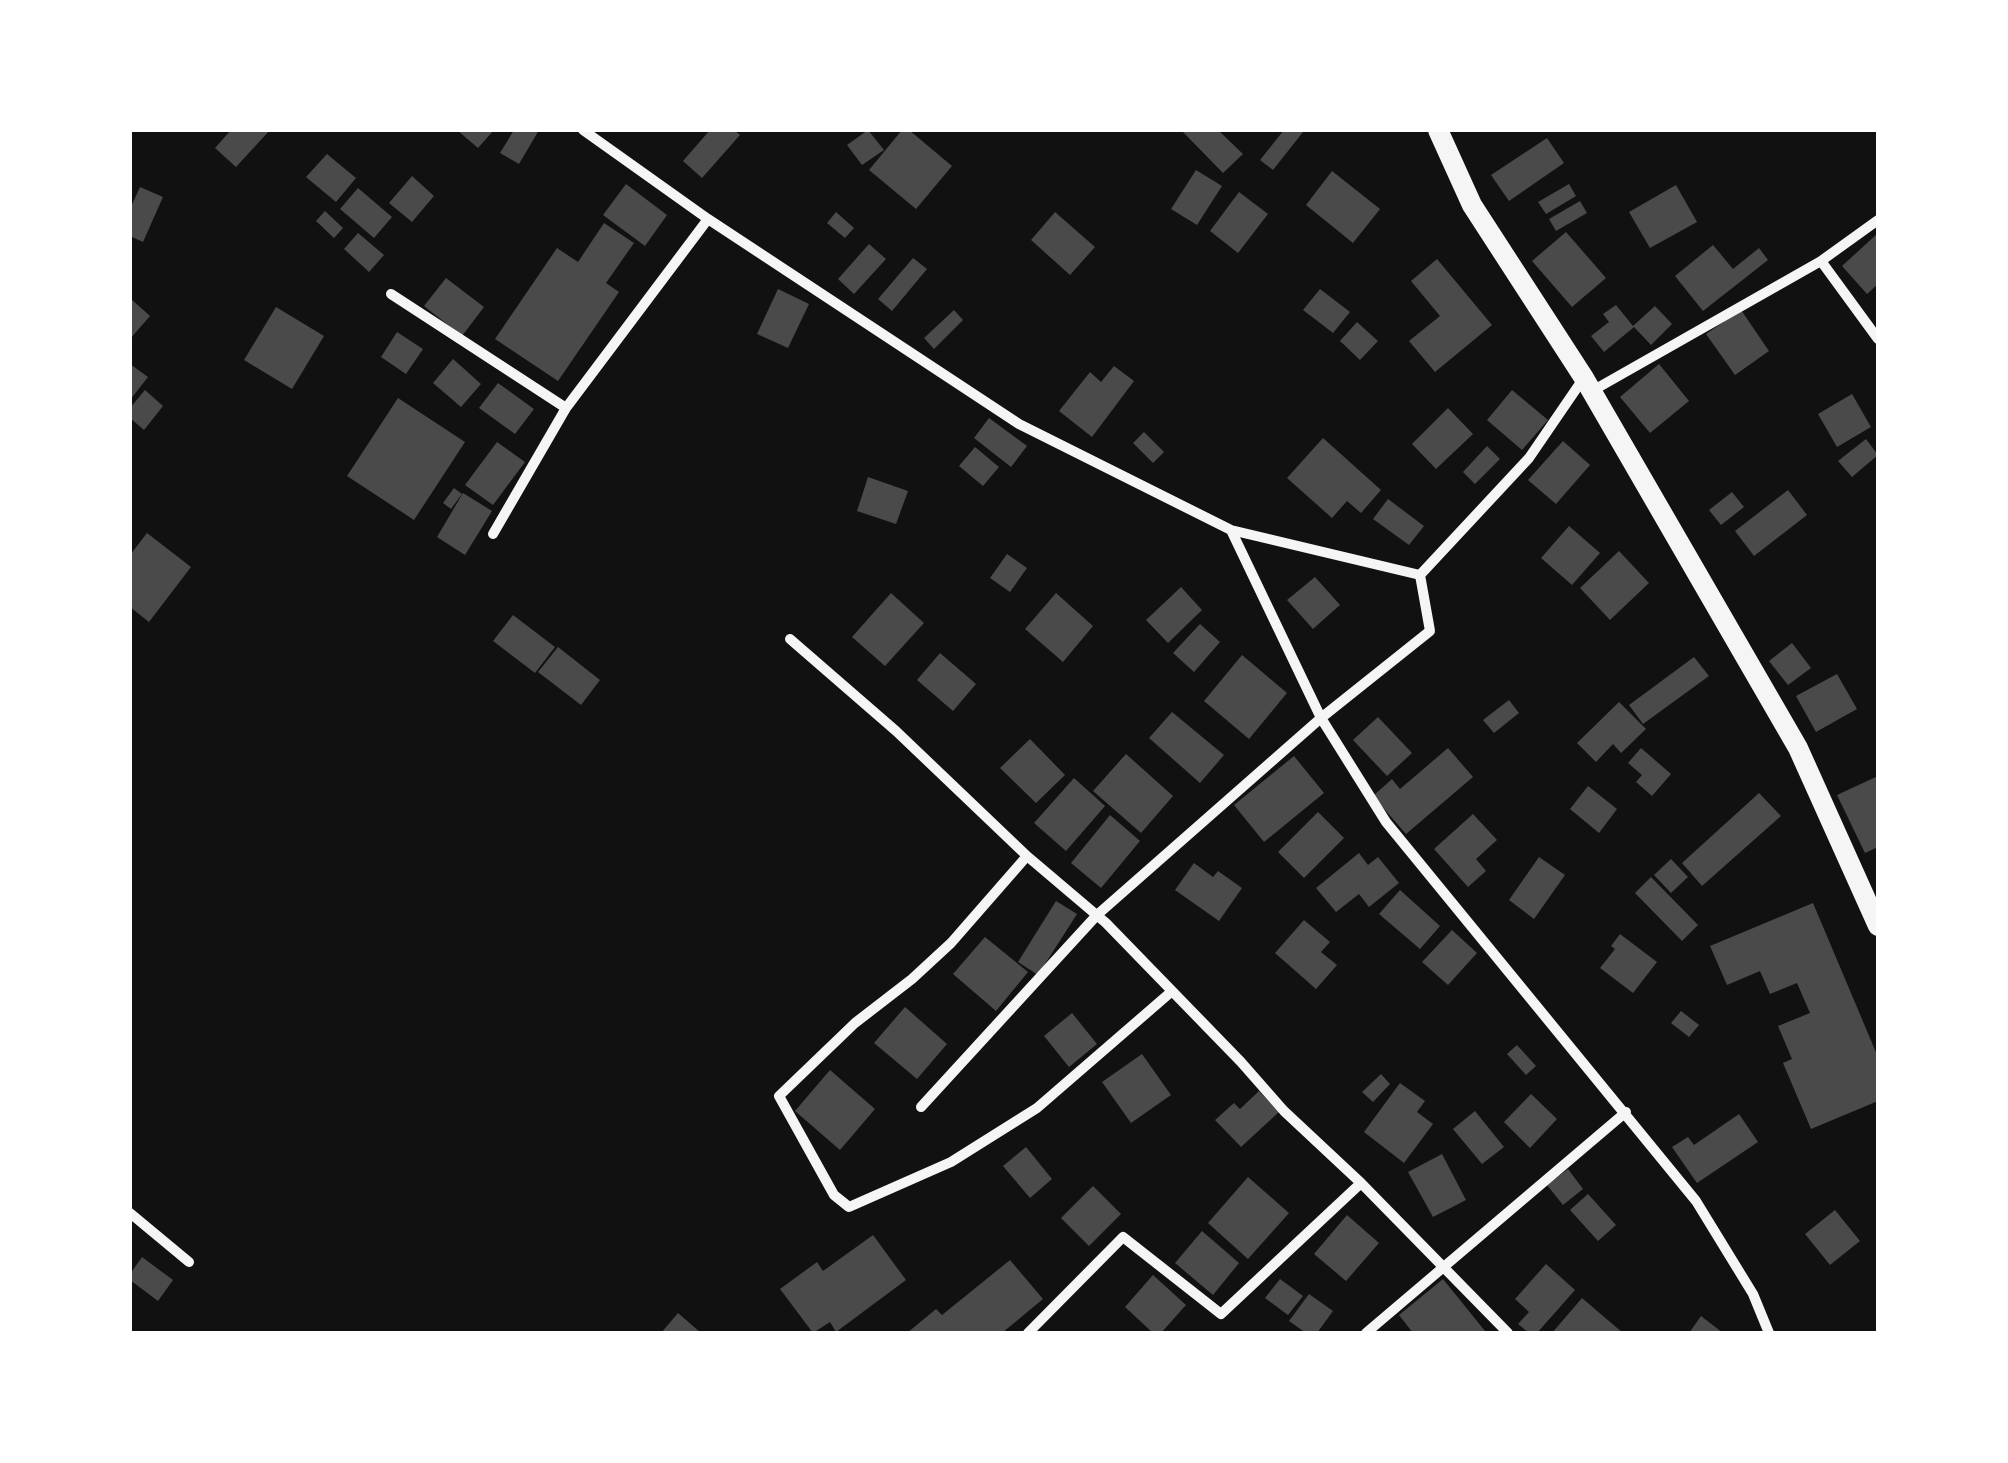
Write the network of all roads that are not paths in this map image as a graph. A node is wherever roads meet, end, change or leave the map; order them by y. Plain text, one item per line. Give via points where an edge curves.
1 (583, 130) edge
2 (1438, 130) edge
3 (708, 218) junction
4 (1878, 220) edge
5 (1822, 261) junction
6 (392, 294) dead end
7 (1878, 339) edge
8 (1588, 385) junction
9 (566, 408) junction
10 (1231, 530) junction
11 (493, 534) dead end
12 (1420, 575) junction
13 (790, 639) dead end
14 (1320, 718) junction
15 (1027, 856) junction
16 (1872, 896) edge
17 (1097, 915) junction
18 (1878, 926) edge
19 (1170, 992) junction
20 (921, 1107) dead end
21 (1626, 1112) junction
22 (1360, 1183) junction
23 (130, 1213) edge
24 (189, 1262) dead end
25 (1444, 1267) junction
26 (1028, 1333) edge
27 (1366, 1333) edge
28 (1508, 1333) edge
29 (1768, 1333) edge

1 - 3 street
2 - 8 main road via 1472,206
3 - 9 street
3 - 10 street via 1019,424
4 - 5 street
5 - 7 street
5 - 8 street
6 - 9 street
8 - 12 street
8 - 16 main road via 1798,748
9 - 11 street
10 - 12 street
10 - 14 street
12 - 14 street via 1430,631
13 - 15 street
14 - 17 street
14 - 21 street via 1386,822
15 - 17 street
15 - 19 street via 951,944 854,1023 780,1096 834,1196 849,1207 951,1162 1036,1108
16 - 18 main road
17 - 19 street
17 - 20 street
19 - 22 street
21 - 25 street
21 - 29 street via 1696,1201
22 - 25 street
22 - 26 street via 1221,1314 1124,1236
23 - 24 street
25 - 27 street
25 - 28 street

